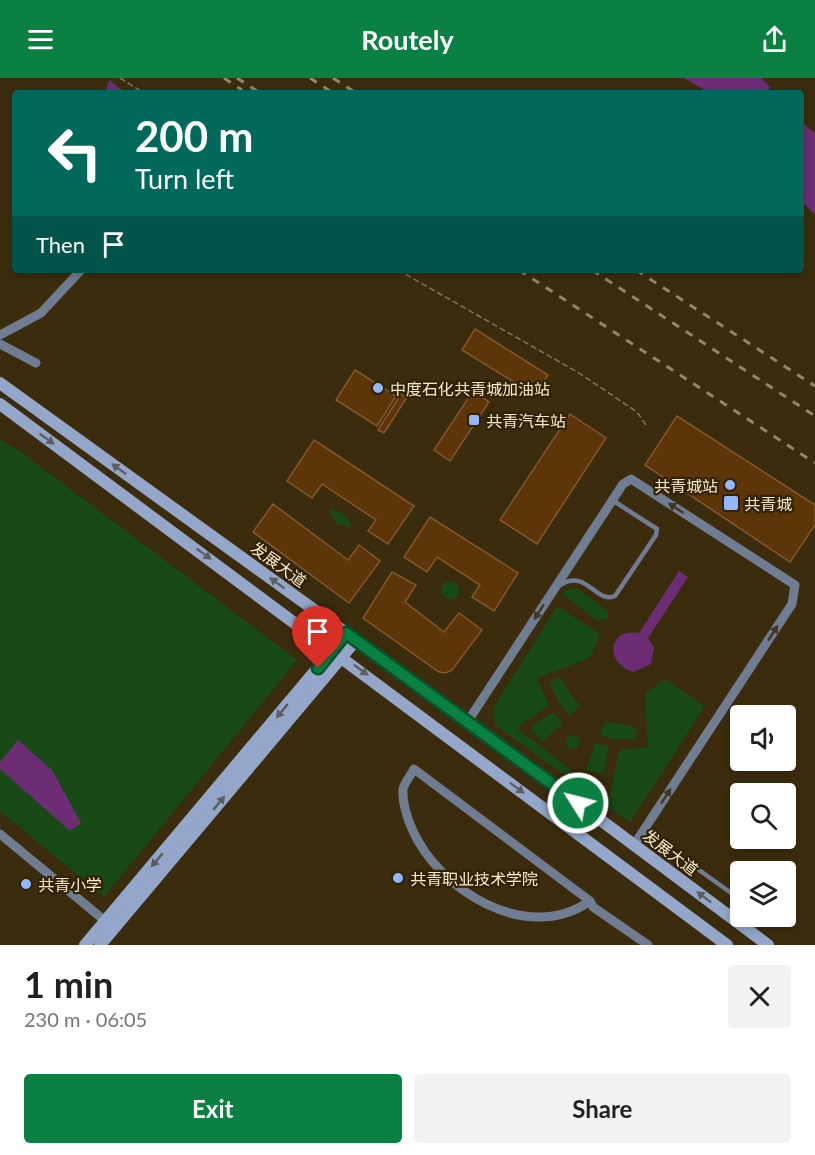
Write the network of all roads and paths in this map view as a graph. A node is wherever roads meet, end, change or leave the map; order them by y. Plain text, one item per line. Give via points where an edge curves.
1 (120, 78) edge
2 (139, 90) edge
3 (78, 273) edge
4 (403, 273) edge
5 (0, 335) edge
6 (0, 344) edge
7 (36, 363) dead end
8 (0, 383) edge
9 (0, 404) edge
10 (646, 425) dead end
11 (612, 500) junction
12 (554, 589) junction
13 (351, 637) junction
14 (338, 653) junction
15 (468, 721) junction
16 (643, 830) junction
17 (0, 834) edge
18 (633, 844) junction
19 (730, 892) edge
20 (590, 901) junction
21 (109, 925) junction
22 (85, 945) edge
23 (100, 945) edge
24 (648, 945) edge
25 (727, 945) edge
26 (768, 945) edge

1 - 2 path
3 - 5 street via 41,313
4 - 10 path via 579,373 637,412
6 - 7 street
13 -> 8 main road, 发展大道
9 -> 14 main road
11 - 12 street
11 - 12 lane via 657,529 627,581 610,598 583,581 567,581
16 -> 11 street via 792,604 795,585 631,479
12 -> 15 street
13 - 14 main road
13 - 15 main road, 发展大道
14 - 21 main road
14 -> 25 main road
15 - 18 main road, 发展大道
16 - 18 street
16 - 19 lane
17 - 21 street
26 -> 18 main road, 发展大道
20 - 20 street via 504,837 414,769 403,788 407,818 420,847 460,890 508,917 544,921 578,912
20 - 24 street
21 - 22 main road
21 - 23 main road

